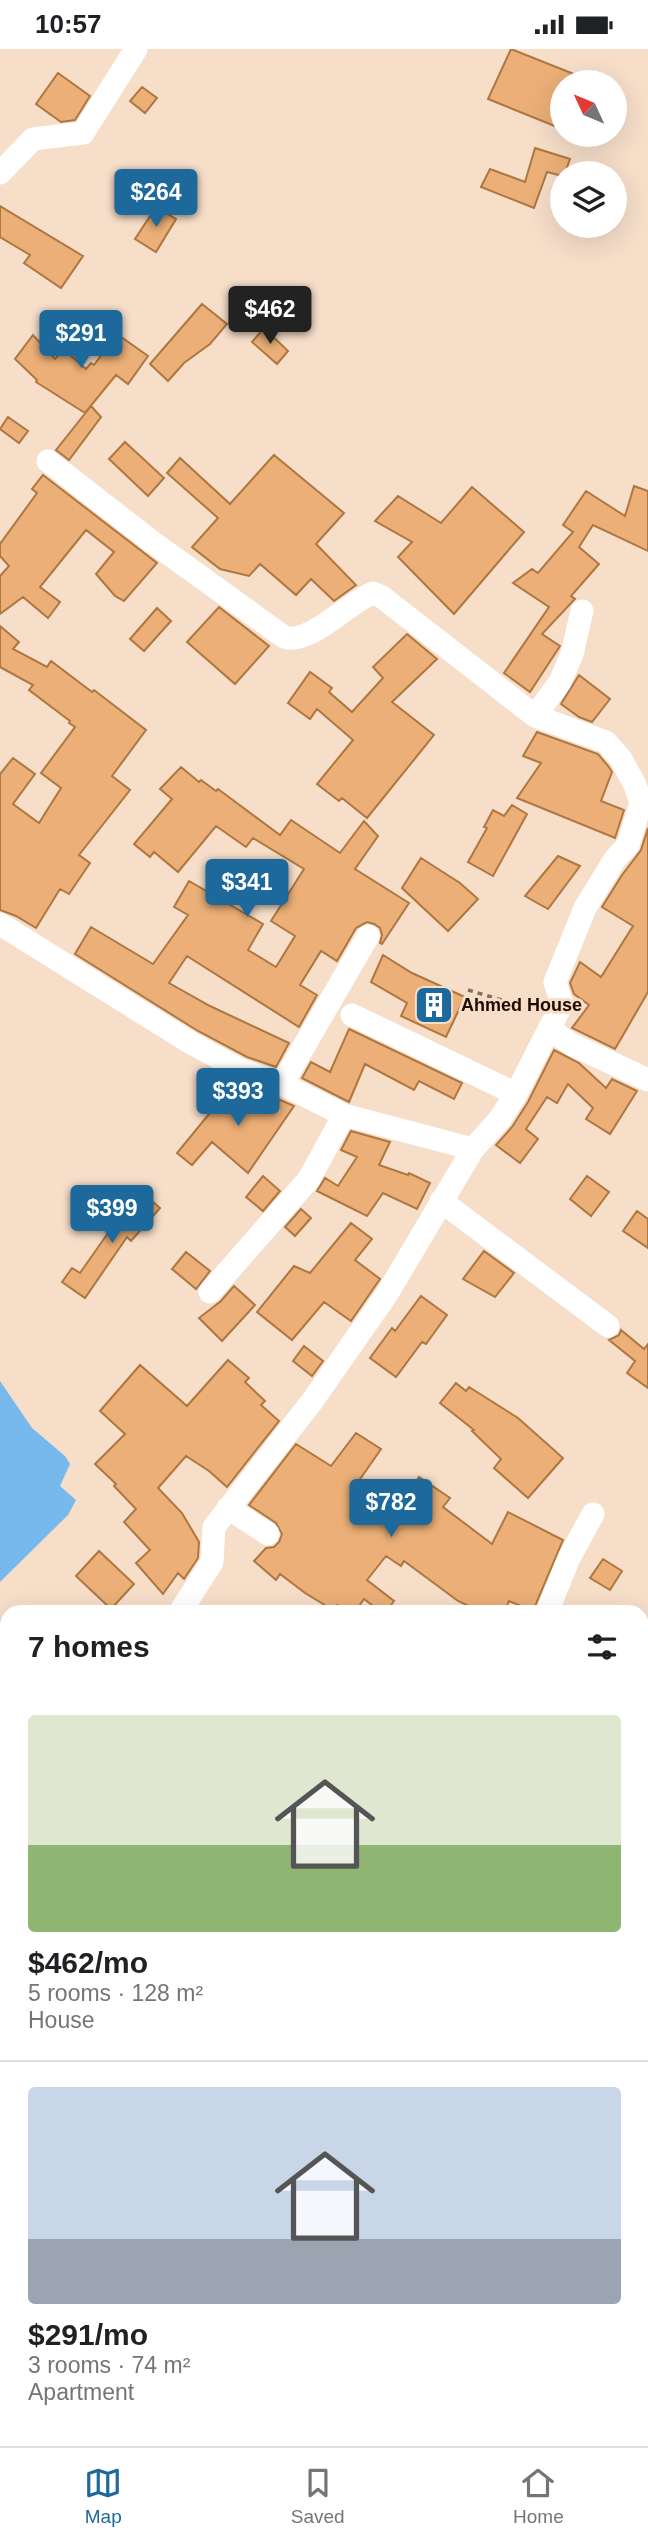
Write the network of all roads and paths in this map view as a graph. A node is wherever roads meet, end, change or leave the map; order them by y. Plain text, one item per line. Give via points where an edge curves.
1 (136, 49) edge
2 (0, 173) edge
3 (48, 461) dead end
4 (582, 611) dead end
5 (535, 716) junction
6 (0, 924) edge
7 (368, 936) dead end
8 (468, 990) dead end
9 (352, 1015) dead end
10 (545, 1020) junction
11 (648, 1080) edge
12 (282, 1084) junction
13 (516, 1094) junction
14 (344, 1115) junction
15 (473, 1149) junction
16 (441, 1201) junction
17 (210, 1292) dead end
18 (608, 1326) dead end
19 (228, 1508) junction
20 (593, 1514) dead end
21 (268, 1534) dead end
22 (184, 1605) edge
23 (556, 1605) edge

1 - 2 street via 83,133 33,139
3 - 5 street via 284,637 302,635 373,593
4 - 5 street via 560,682
5 - 10 street via 606,742 621,759 641,803 628,845 585,908 570,941 555,982 562,1004
6 - 12 street via 191,1043 241,1070
7 - 12 street
8 - 10 path
9 - 13 street
10 - 11 street via 571,1044
10 - 13 street
12 - 14 street
13 - 15 street
14 - 15 street
14 - 17 street via 309,1179
15 - 16 street
16 - 18 street
16 - 19 street via 387,1294 313,1400
19 - 21 street
19 - 22 street via 214,1527 212,1562
20 - 23 street via 569,1558

